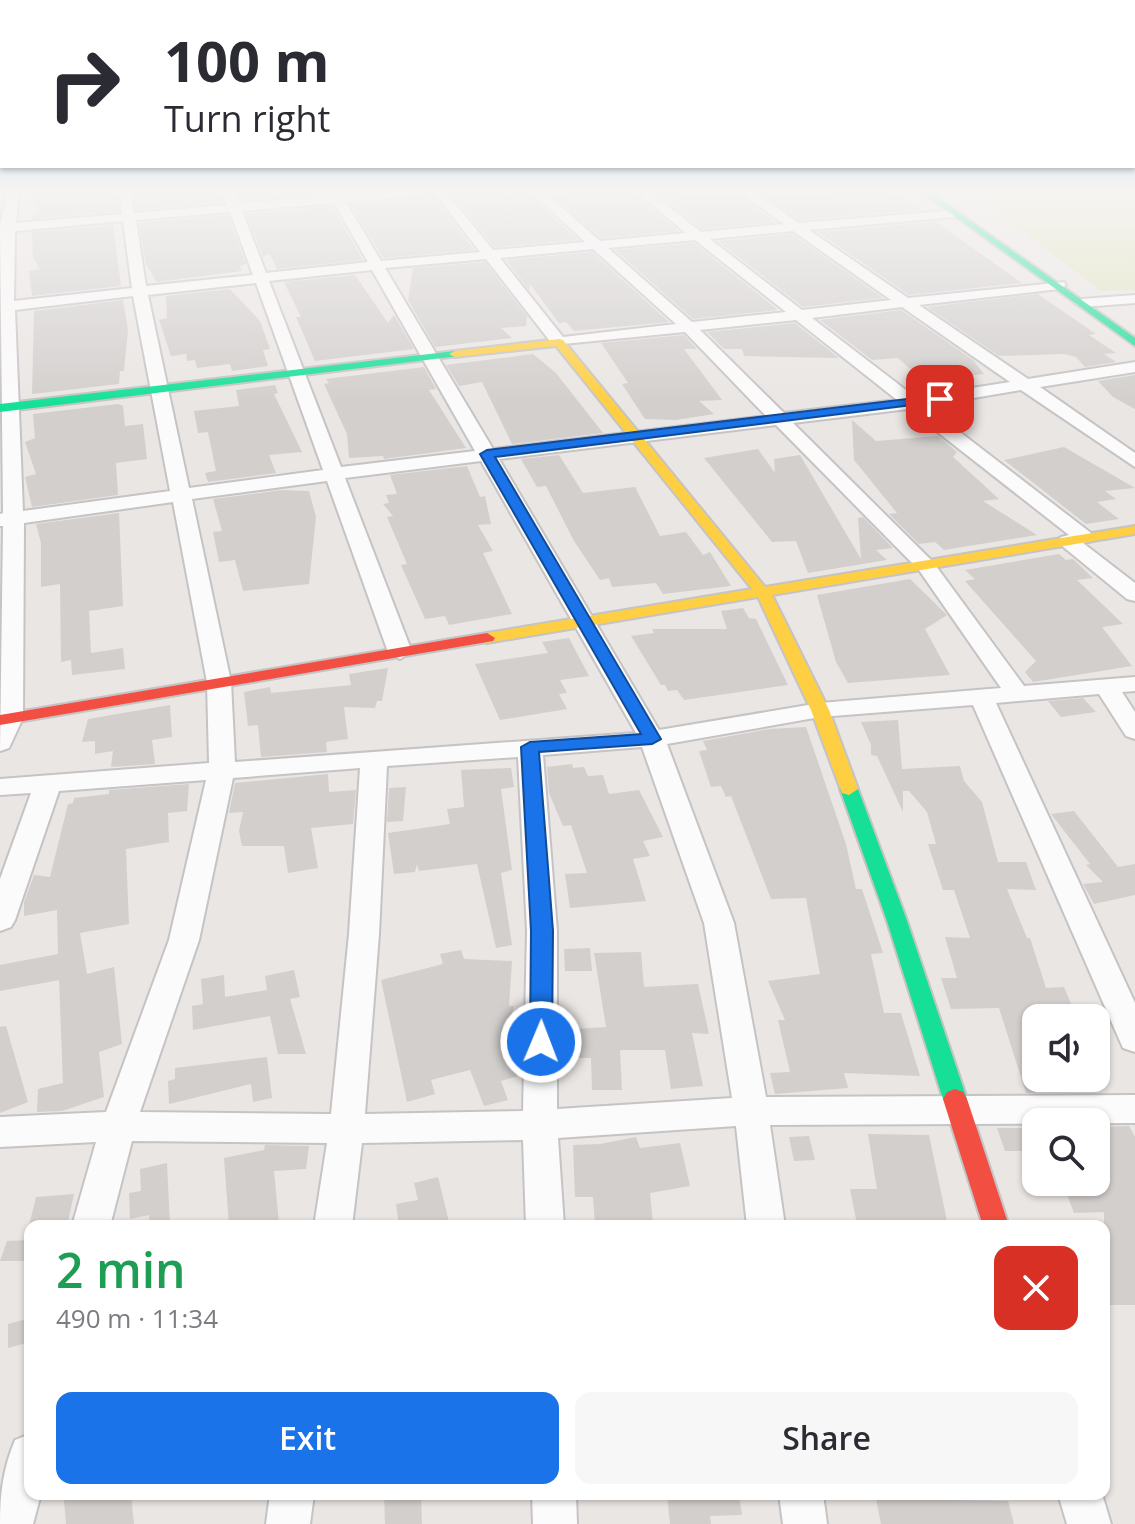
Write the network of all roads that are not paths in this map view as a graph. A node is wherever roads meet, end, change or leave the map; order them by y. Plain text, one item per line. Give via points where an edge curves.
1 (3, 263) edge
2 (134, 263) edge
3 (258, 263) edge
4 (398, 263) edge
5 (496, 263) edge
6 (619, 263) edge
7 (733, 263) edge
8 (851, 263) edge
9 (1027, 263) edge
10 (1050, 263) edge
11 (377, 265) junction
12 (264, 278) junction
13 (1059, 285) junction
14 (140, 293) junction
15 (1135, 299) edge
16 (1105, 301) junction
17 (909, 302) junction
18 (1082, 303) junction
19 (2, 306) edge
20 (796, 314) junction
21 (1135, 323) edge
22 (688, 327) junction
23 (559, 342) junction
24 (1135, 343) edge
25 (430, 357) junction
26 (1135, 367) edge
27 (297, 372) junction
28 (1026, 384) junction
29 (160, 389) junction
30 (912, 403) junction
31 (6, 408) edge
32 (775, 418) junction
33 (636, 437) junction
34 (487, 454) junction
35 (1135, 461) edge
36 (333, 474) junction
37 (181, 495) junction
38 (0, 520) edge
39 (1135, 530) edge
40 (1076, 539) junction
41 (926, 566) junction
42 (1135, 594) edge
43 (764, 595) junction
44 (583, 621) junction
45 (400, 652) junction
46 (219, 682) junction
47 (1135, 684) edge
48 (1106, 686) junction
49 (1017, 693) junction
50 (981, 696) junction
51 (820, 710) junction
52 (6, 719) edge
53 (1135, 731) edge
54 (652, 739) junction
55 (0, 743) edge
56 (530, 747) junction
57 (374, 758) junction
58 (222, 769) junction
59 (48, 783) junction
60 (0, 787) edge
61 (0, 920) edge
62 (1135, 1039) edge
63 (1135, 1109) edge
64 (960, 1110) junction
65 (751, 1111) junction
66 (540, 1125) junction
67 (118, 1126) junction
68 (348, 1129) junction
69 (0, 1132) edge
70 (93, 1220) edge
71 (334, 1220) edge
72 (545, 1220) edge
73 (765, 1220) edge
74 (994, 1220) edge
75 (24, 1477) edge
76 (291, 1500) edge
77 (554, 1500) edge
78 (802, 1500) edge
79 (1082, 1500) edge
80 (11, 1524) edge
81 (288, 1524) edge
82 (555, 1524) edge
83 (805, 1524) edge
84 (1089, 1524) edge

1 - 19 street
2 - 14 street
3 - 12 street
4 - 11 street
5 - 23 street
6 - 22 street
7 - 20 street
8 - 17 street
9 - 13 main road
10 - 16 main road
11 - 12 street
11 - 25 street
12 - 14 street
12 - 27 street
13 - 17 street
13 - 18 main road
14 - 19 street
14 - 29 street
15 - 16 street
16 - 18 street
16 - 21 main road
17 - 20 street
17 - 28 street
18 - 24 main road
19 - 31 street
20 - 22 street
20 - 30 street
22 - 23 street
22 - 32 street
23 - 25 main road
23 - 33 main road
25 - 27 main road
25 - 34 street
26 - 28 street
27 - 29 main road
27 - 36 street
28 - 30 street
28 - 35 street
29 - 31 main road
29 - 37 street
30 - 32 street
30 - 40 street
31 - 52 street
32 - 33 street
32 - 41 street
33 - 34 street
33 - 43 main road
34 - 36 street
34 - 44 street
36 - 37 street
36 - 45 street
37 - 38 street
37 - 46 street
39 - 40 main road
40 - 41 main road
40 - 42 street
41 - 43 main road
41 - 49 street
43 - 44 main road
43 - 51 main road
44 - 45 main road
44 - 54 street
45 - 46 main road
46 - 52 main road
46 - 58 street
47 - 48 street
48 - 49 street
48 - 53 street
49 - 50 street
50 - 51 street
50 - 62 street
51 - 54 street
51 - 64 main road
52 - 55 street
54 - 56 street
54 - 65 street via 719,923
56 - 57 street
56 - 66 street via 542,931
57 - 58 street
57 - 68 street via 366,936
58 - 59 street
58 - 67 street via 184,940
59 - 60 street
59 - 61 street
63 - 64 street
64 - 65 street
64 - 74 main road
65 - 66 street
65 - 73 street
66 - 68 street
66 - 72 street
67 - 68 street
67 - 69 street
67 - 70 street
68 - 71 street
75 - 80 street
76 - 81 street
77 - 82 street
78 - 83 street
79 - 84 street

